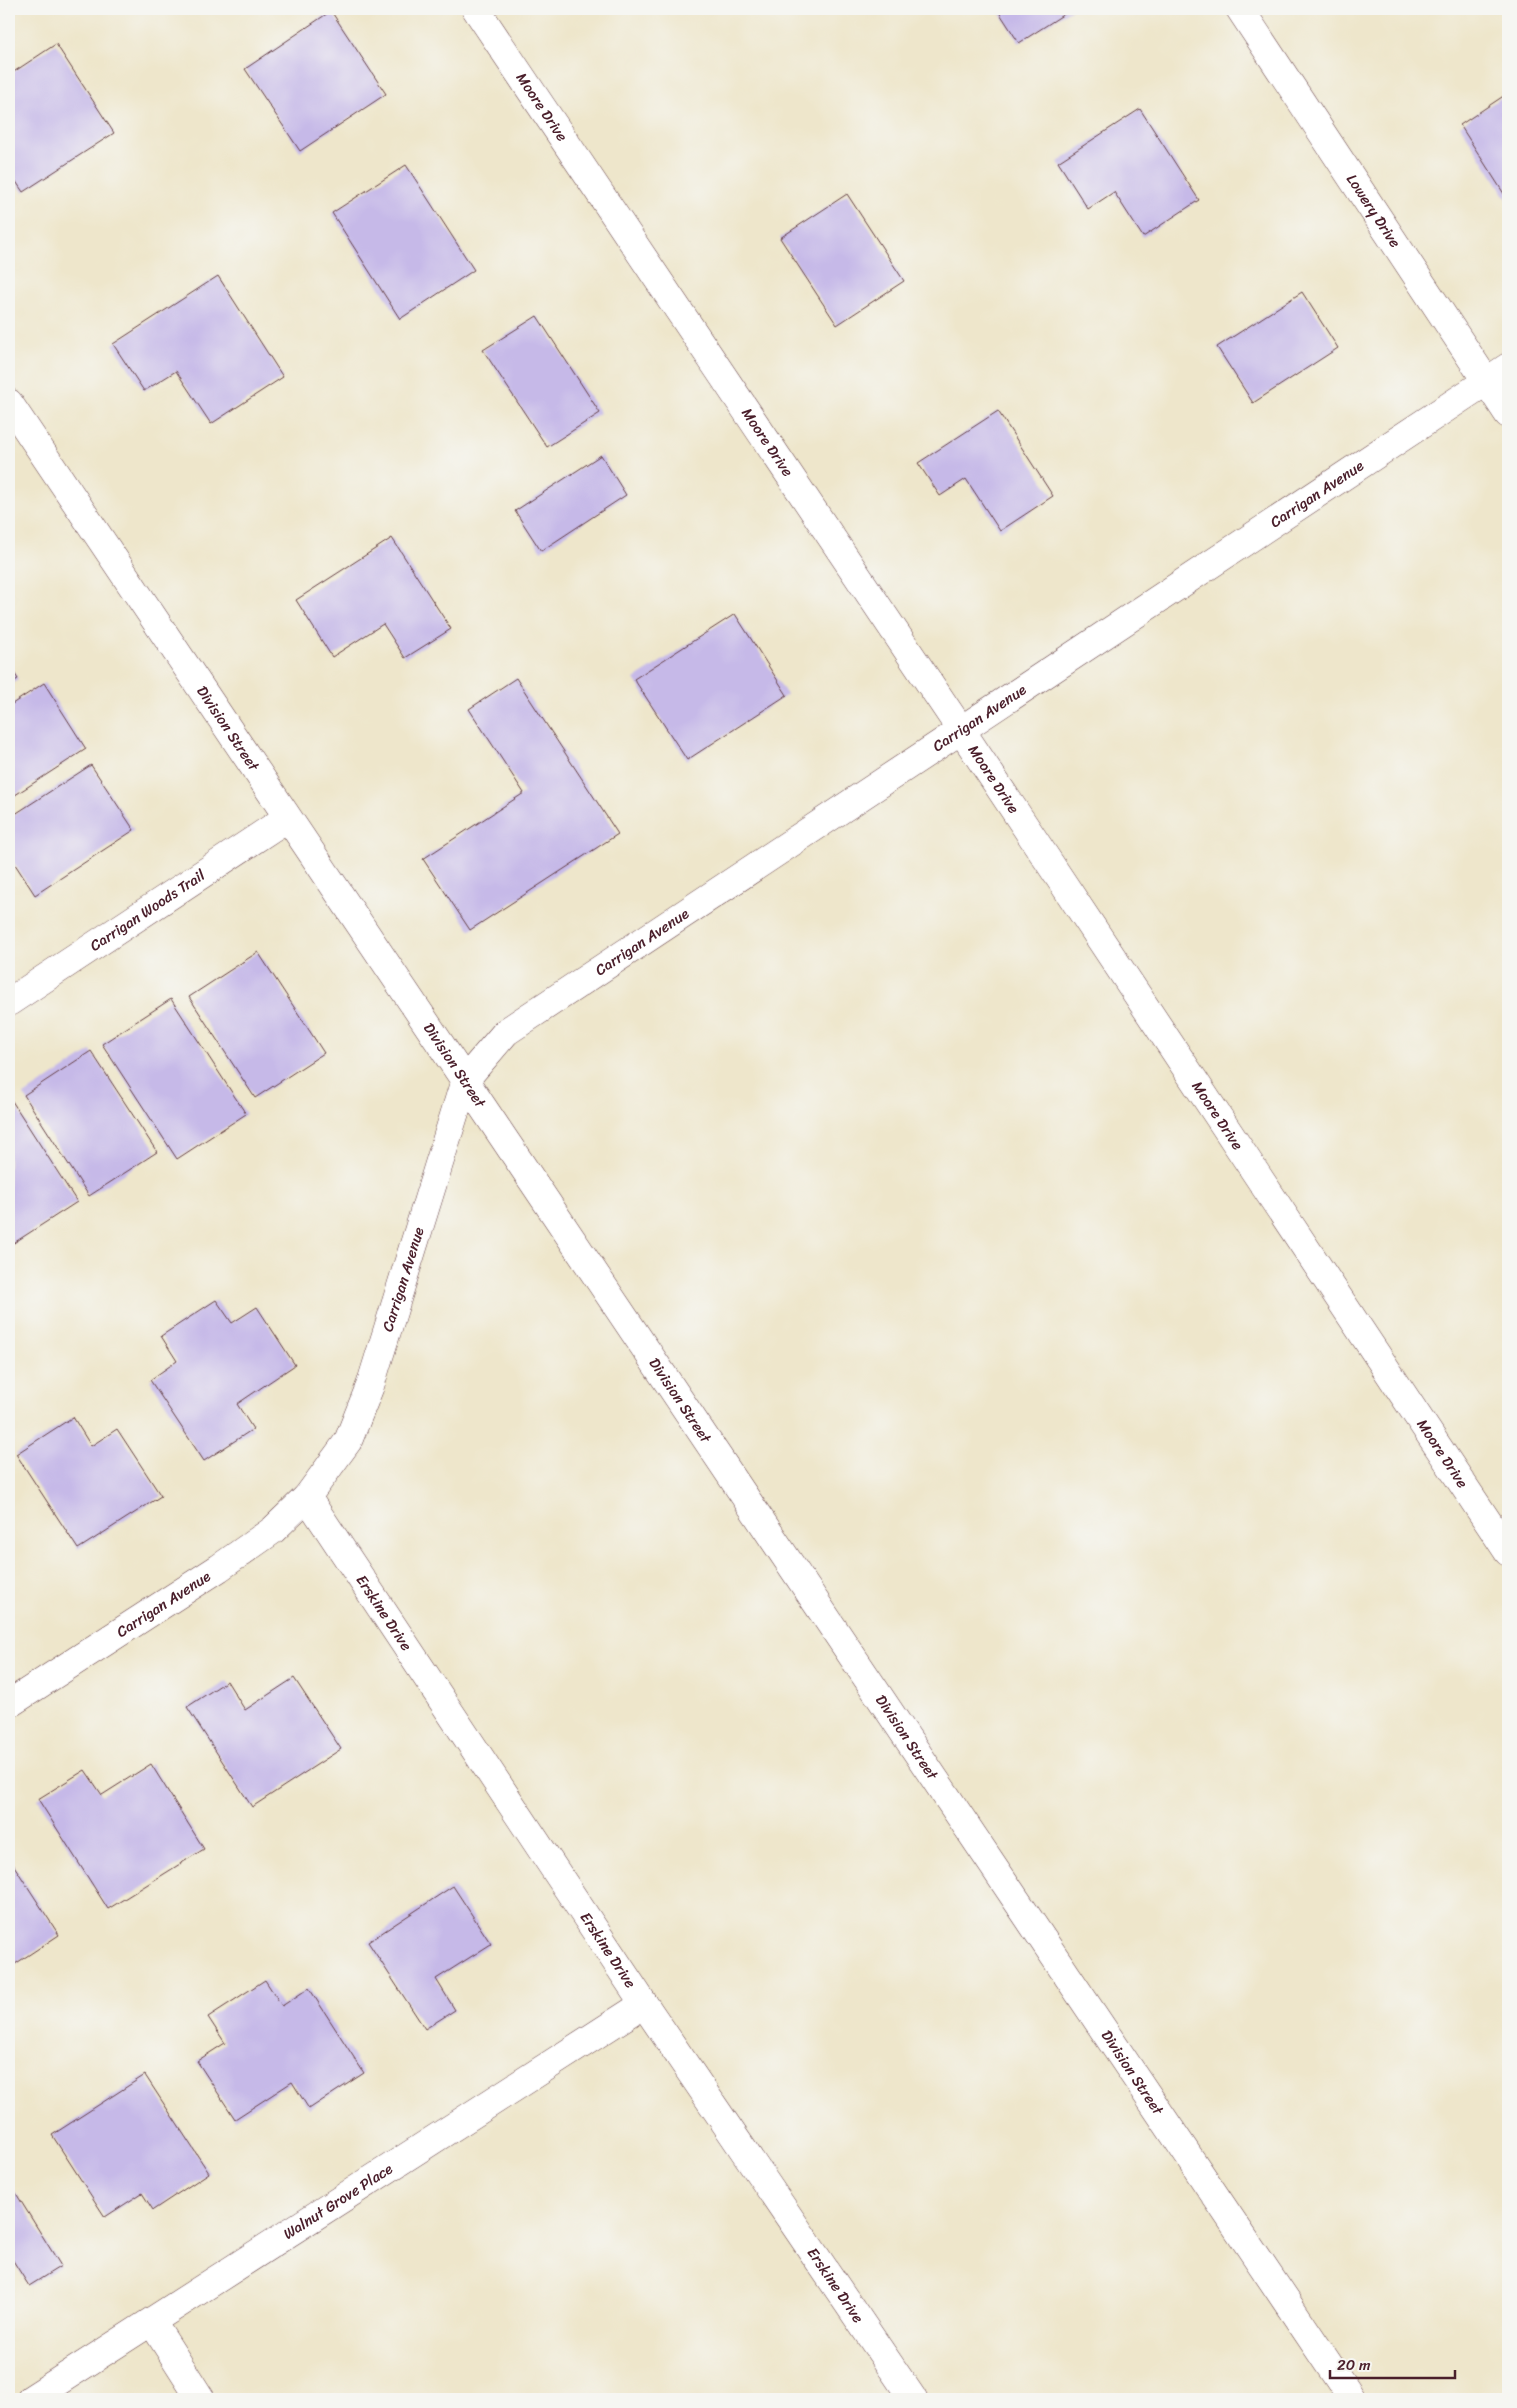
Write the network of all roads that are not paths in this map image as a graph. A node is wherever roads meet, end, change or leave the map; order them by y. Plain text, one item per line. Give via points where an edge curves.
1 (476, 9) edge
2 (1240, 9) edge
3 (1498, 374) edge
4 (9, 403) edge
5 (1508, 414) edge
6 (962, 730) junction
7 (287, 818) junction
8 (9, 1002) edge
9 (465, 1080) junction
10 (307, 1497) junction
11 (1508, 1552) edge
12 (9, 1704) edge
13 (644, 2004) junction
14 (152, 2322) junction
15 (31, 2399) edge
16 (201, 2399) edge
17 (913, 2399) edge
18 (1352, 2399) edge

1 - 6 street, Moore Drive
2 - 3 street, Lowery Drive
3 - 5 street, Lowery Drive
3 - 6 street, Carrigan Avenue
4 - 7 street, Division Street
6 - 9 street, Carrigan Avenue via 506,1032
6 - 11 street, Moore Drive
7 - 8 street, Carrigan Woods Trail
7 - 9 street, Division Street
9 - 10 street, Carrigan Avenue via 370,1386 348,1441
9 - 18 street, Division Street
10 - 12 street, Carrigan Avenue via 273,1530 242,1552
10 - 13 street, Erskine Drive
13 - 14 street, Walnut Grove Place
13 - 17 street, Erskine Drive
14 - 15 street, Walnut Grove Place
14 - 16 street

